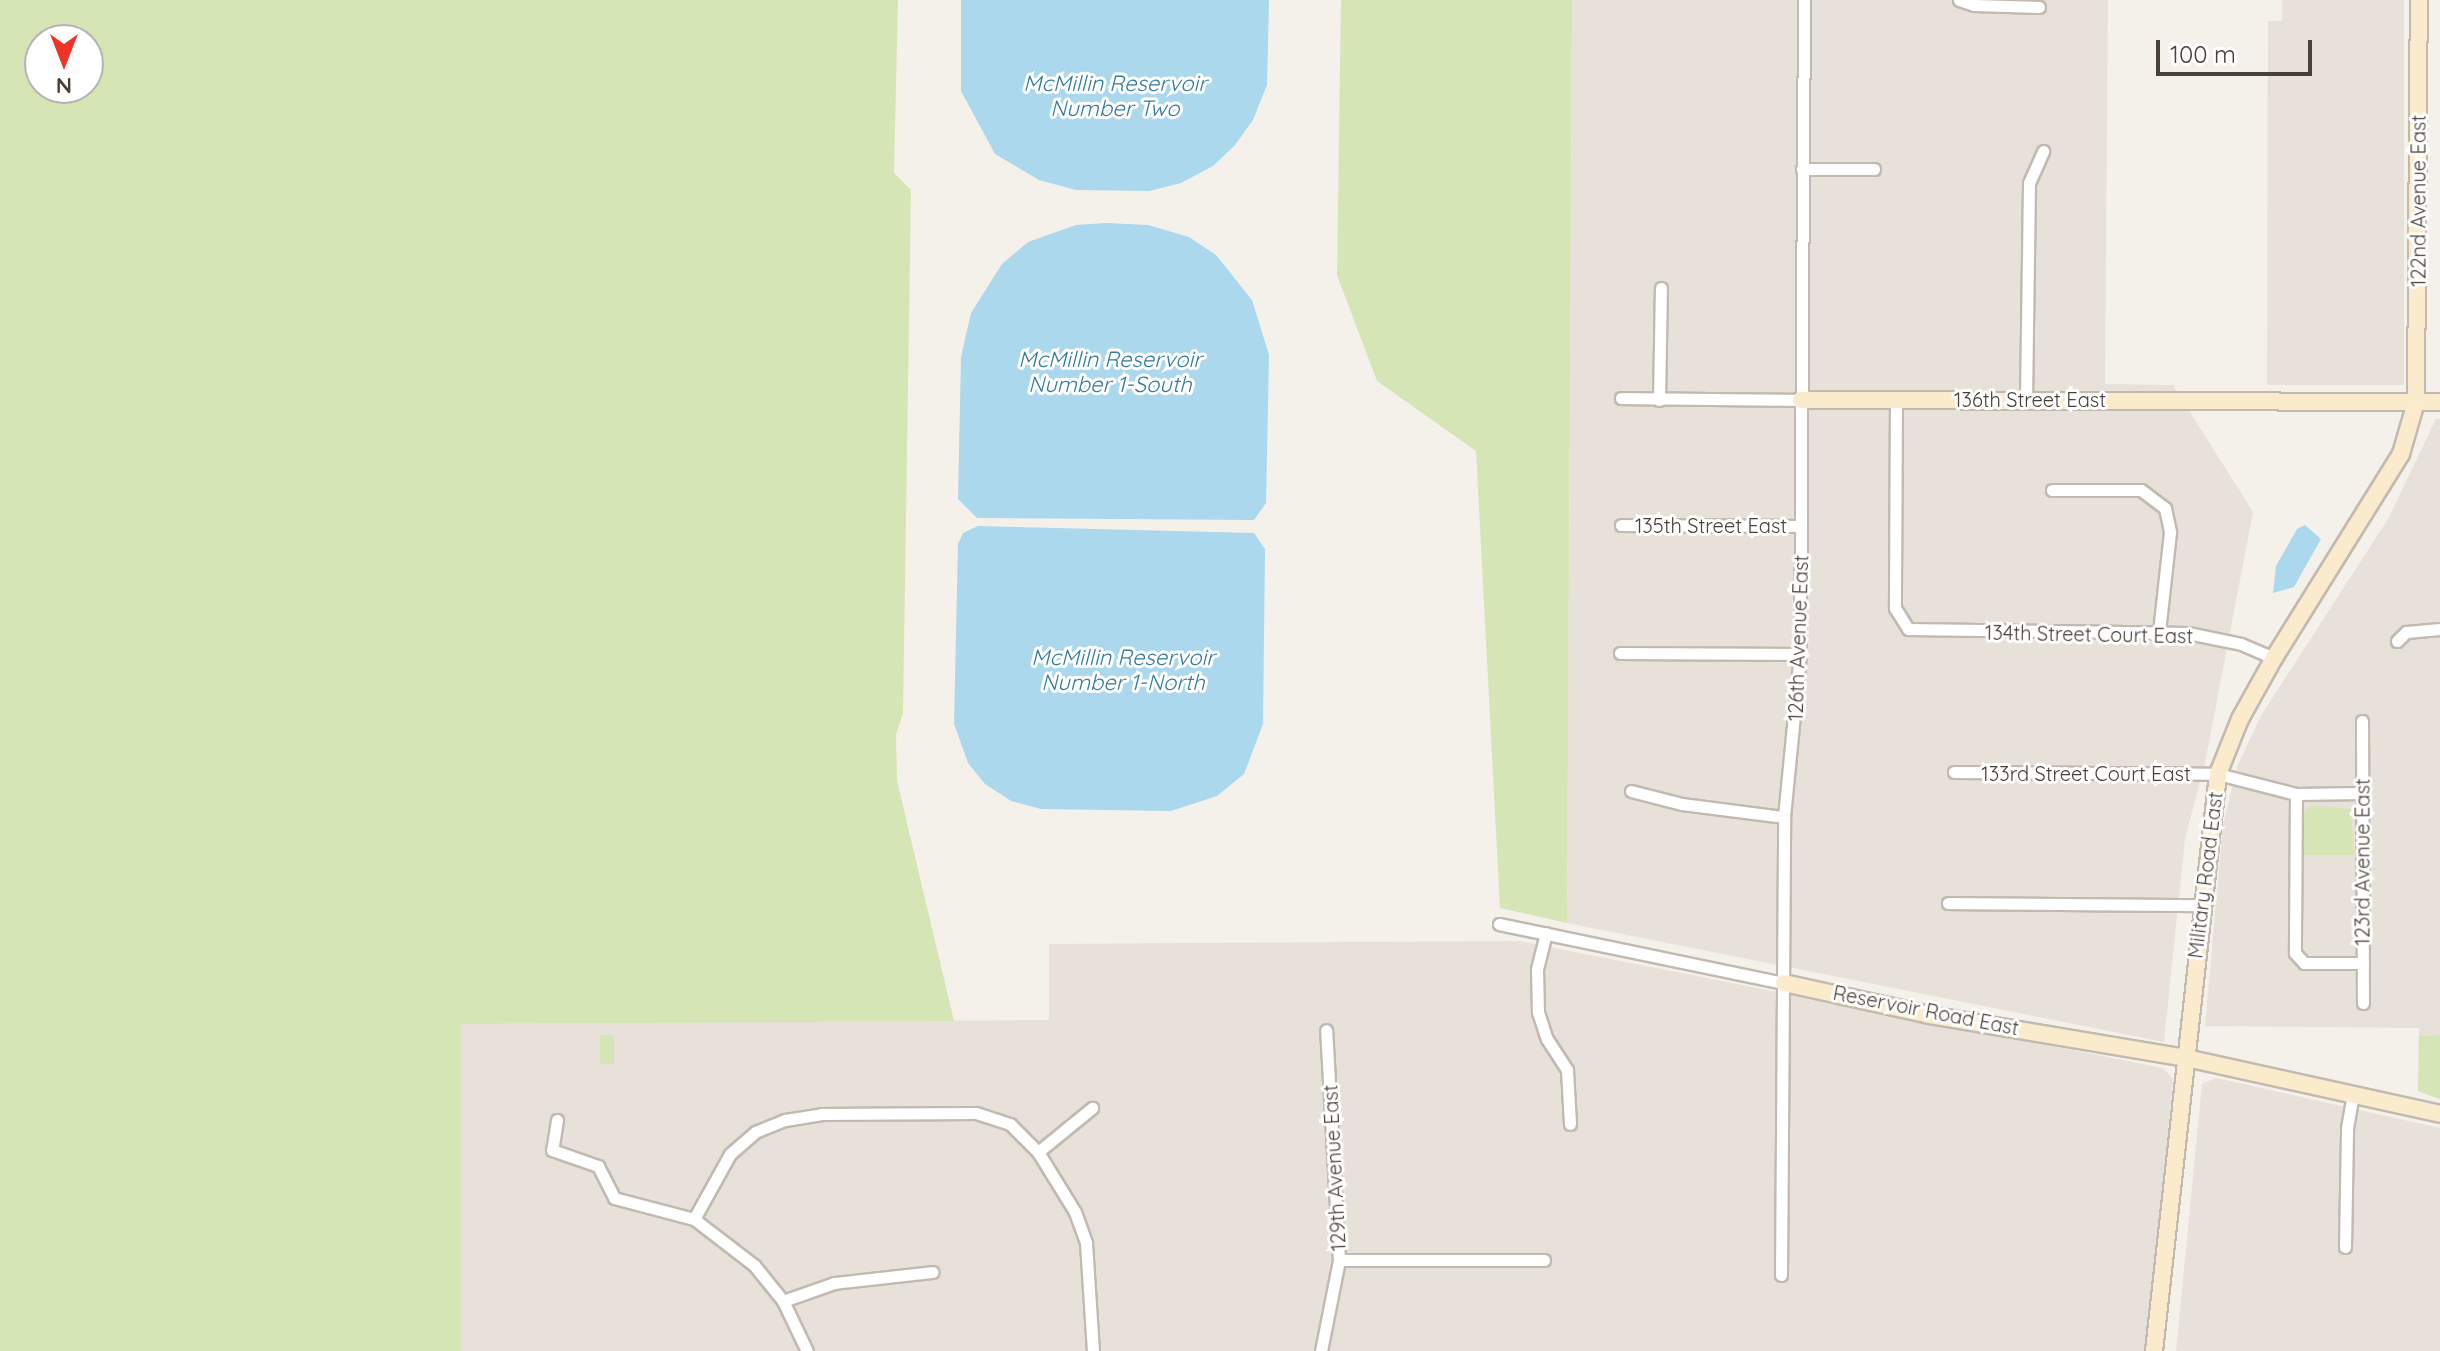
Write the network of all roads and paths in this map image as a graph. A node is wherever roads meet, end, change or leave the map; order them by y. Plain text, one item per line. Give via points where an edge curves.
1 (1804, 0) edge
2 (2419, 0) edge
3 (1961, 1) edge
4 (2039, 7) dead end
5 (2043, 151) dead end
6 (1802, 169) junction
7 (1874, 169) dead end
8 (1661, 288) dead end
9 (1621, 398) dead end
10 (1659, 400) junction
11 (1801, 400) junction
12 (1896, 400) junction
13 (2026, 400) junction
14 (2416, 402) junction
15 (2440, 402) edge
16 (2052, 490) dead end
17 (1621, 525) dead end
18 (1801, 526) junction
19 (2440, 629) edge
20 (2159, 632) junction
21 (2397, 641) dead end
22 (1620, 653) dead end
23 (1800, 654) junction
24 (2274, 658) junction
25 (2362, 721) dead end
26 (1954, 772) dead end
27 (2218, 774) junction
28 (1631, 791) dead end
29 (2362, 793) junction
30 (2296, 794) junction
31 (1784, 817) junction
32 (1948, 903) dead end
33 (2200, 905) junction
34 (1499, 924) dead end
35 (1546, 933) junction
36 (2363, 963) junction
37 (1784, 983) junction
38 (2363, 1003) dead end
39 (1326, 1030) dead end
40 (2186, 1058) junction
41 (2353, 1095) junction
42 (1092, 1108) dead end
43 (2440, 1114) edge
44 (557, 1120) dead end
45 (1570, 1124) dead end
46 (1038, 1152) junction
47 (694, 1219) junction
48 (2345, 1247) dead end
49 (1339, 1260) junction
50 (1544, 1260) dead end
51 (932, 1272) dead end
52 (1781, 1275) dead end
53 (783, 1301) junction
54 (807, 1351) edge
55 (1093, 1351) edge
56 (1321, 1351) edge
57 (2154, 1351) edge

1 - 6 street, 126th Avenue East
2 - 14 main road, 122nd Avenue East
3 - 4 street
5 - 13 street via 2029,183
6 - 7 street
6 - 11 street, 126th Avenue East
8 - 10 street
9 - 10 street, 136th Street East
10 - 11 street, 136th Street East
11 - 12 main road, 136th Street East
11 - 18 street, 126th Avenue East
12 - 13 main road, 136th Street East
12 - 20 street, 134th Street Court East via 1895,608 1902,623 1915,632
13 - 14 main road, 136th Street East
14 - 15 main road, 136th Street East
14 - 24 main road, Military Road East via 2401,454
16 - 20 street via 2135,490 2160,500 2170,522
17 - 18 street, 135th Street East
18 - 23 street, 126th Avenue East
19 - 21 street via 2406,632
20 - 24 street, 134th Street Court East via 2216,637
22 - 23 street
23 - 31 street, 126th Avenue East
24 - 27 main road, Military Road East via 2240,719
25 - 29 street, 123rd Avenue East
26 - 27 street, 133rd Street Court East
27 - 30 street, 133rd Street Court East
27 - 33 main road, Military Road East
28 - 31 street via 1682,804
29 - 30 street, 133rd Street Court East
29 - 36 street, 123rd Avenue East
30 - 36 street via 2298,959
31 - 37 street, 126th Avenue East
32 - 33 street
33 - 40 main road, Military Road East
34 - 35 street, Reservoir Road East
35 - 37 street, Reservoir Road East
35 - 45 street via 1537,969 1538,1012 1547,1039 1567,1070
36 - 38 street, 123rd Avenue East
37 - 40 main road, Reservoir Road East via 1929,1015
37 - 52 street, 126th Avenue East
39 - 49 street, 129th Avenue East
40 - 41 main road, Reservoir Road East
40 - 57 main road, Military Road East
41 - 43 main road, Reservoir Road East
41 - 48 street
42 - 46 street
44 - 47 street via 552,1150 598,1166 614,1198
46 - 47 street via 1010,1124 976,1113 799,1116 740,1143 720,1168
46 - 55 street via 1075,1212 1086,1243
47 - 53 street via 754,1265
49 - 50 street
49 - 56 street, 129th Avenue East
51 - 53 street via 834,1283
53 - 54 street

